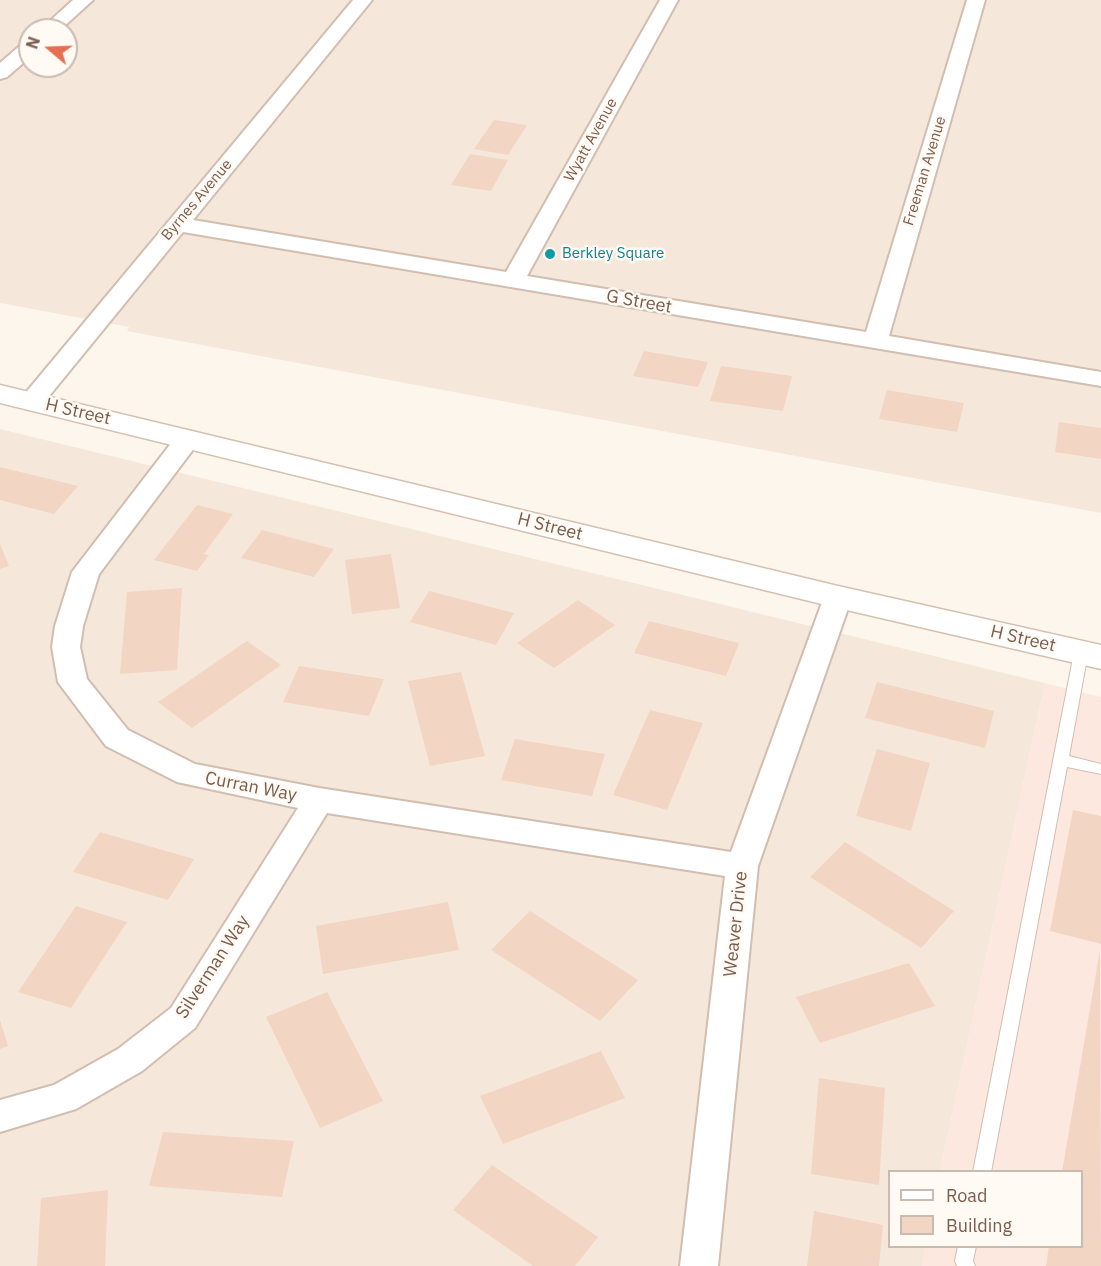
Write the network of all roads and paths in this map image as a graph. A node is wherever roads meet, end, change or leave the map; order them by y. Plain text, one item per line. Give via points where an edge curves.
1 (84, 0) edge
2 (363, 0) edge
3 (669, 0) edge
4 (976, 0) edge
5 (63, 18) edge
6 (18, 57) edge
7 (0, 73) edge
8 (177, 224) junction
9 (513, 281) junction
10 (875, 342) junction
11 (1101, 379) edge
12 (0, 394) edge
13 (32, 401) junction
14 (188, 439) junction
15 (838, 597) junction
16 (1091, 655) edge
17 (1061, 760) junction
18 (1101, 769) edge
19 (319, 800) junction
20 (742, 866) junction
21 (0, 1116) edge
22 (981, 1170) edge
23 (967, 1248) edge
24 (699, 1266) edge
25 (966, 1266) edge

1 - 5 street
2 - 8 street, Byrnes Avenue
3 - 9 street, Wyatt Avenue
4 - 10 street, Freeman Avenue
6 - 7 street
8 - 9 street, G Street
8 - 13 street, Byrnes Avenue
9 - 10 street, G Street
10 - 11 street, G Street
12 - 13 street, H Street
13 - 14 street, H Street
14 - 15 street, H Street
14 - 19 street, Curran Way via 86,572 66,647 73,682 117,738 188,774
15 - 16 street, H Street
15 - 20 street, Weaver Drive
16 - 17 lane
17 - 18 lane
17 - 22 lane
19 - 20 street, Curran Way
19 - 21 street, Silverman Way via 183,1018 130,1060 63,1098
20 - 24 street, Weaver Drive
23 - 25 lane

